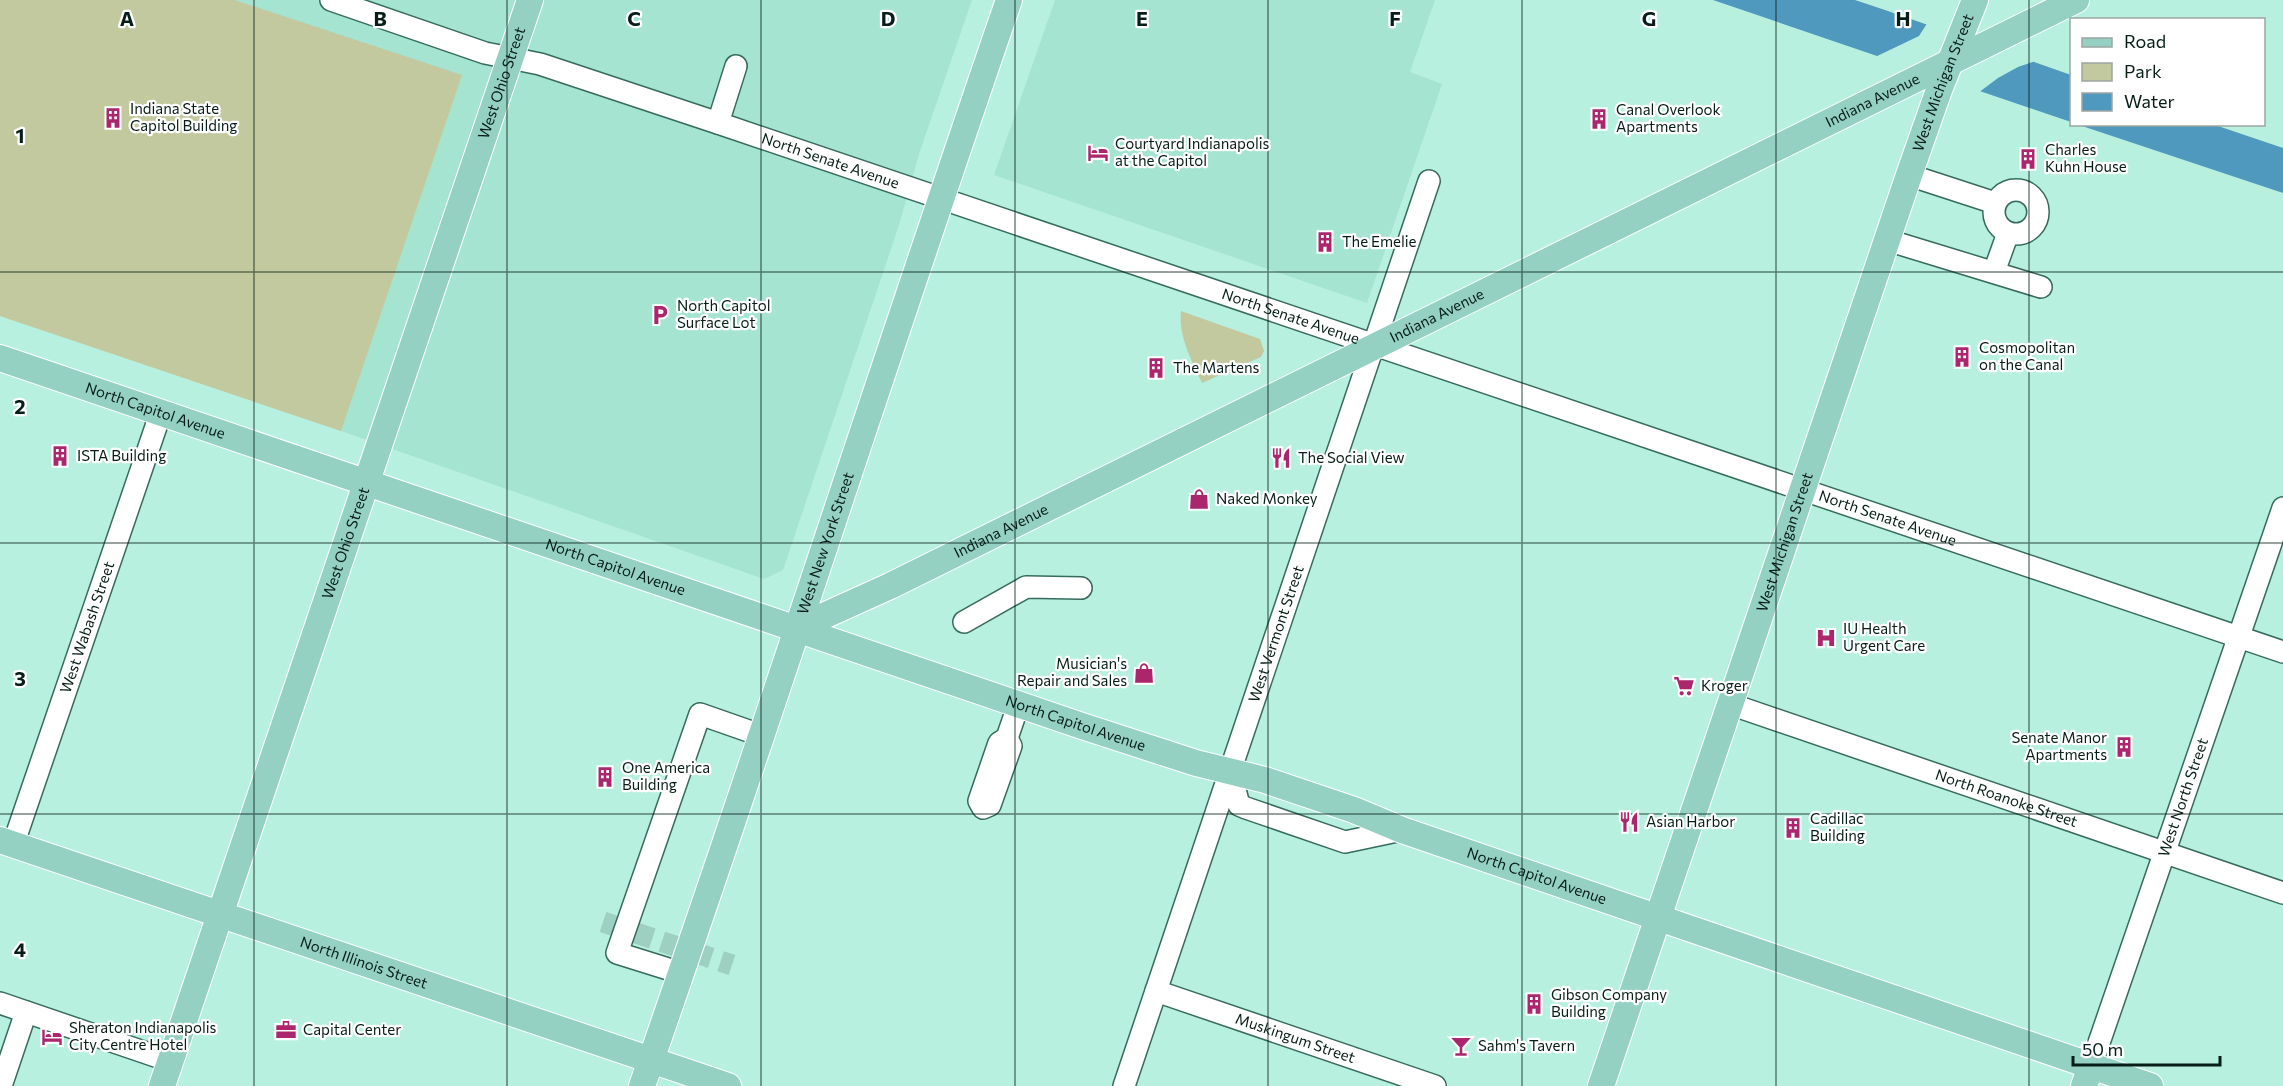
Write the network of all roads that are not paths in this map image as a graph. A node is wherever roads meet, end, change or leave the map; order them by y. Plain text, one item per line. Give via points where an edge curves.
1 (331, 0) edge
2 (530, 0) edge
3 (1009, 0) edge
4 (1975, 0) edge
5 (2076, 0) edge
6 (511, 58) junction
7 (1951, 61) junction
8 (736, 66) dead end
9 (718, 123) junction
10 (1909, 175) junction
11 (1429, 181) dead end
12 (940, 198) junction
13 (1995, 203) junction
14 (2007, 233) junction
15 (1887, 240) junction
16 (1994, 272) junction
17 (2041, 287) dead end
18 (1375, 346) junction
19 (0, 358) edge
20 (161, 412) junction
21 (367, 482) junction
22 (1802, 490) junction
23 (2283, 508) edge
24 (1081, 588) dead end
25 (964, 622) dead end
26 (797, 628) junction
27 (2237, 637) junction
28 (2283, 652) edge
29 (1019, 703) junction
30 (1730, 704) junction
31 (760, 735) junction
32 (1007, 738) dead end
33 (1230, 770) junction
34 (7, 843) edge
35 (2163, 852) junction
36 (2283, 893) edge
37 (221, 915) junction
38 (1658, 919) junction
39 (681, 973) junction
40 (1156, 992) junction
41 (0, 1003) edge
42 (26, 1012) junction
43 (170, 1061) junction
44 (651, 1061) junction
45 (2087, 1076) edge
46 (1, 1086) edge
47 (162, 1086) edge
48 (642, 1086) edge
49 (728, 1086) edge
50 (1124, 1086) edge
51 (1435, 1086) edge
52 (1601, 1086) edge
53 (2150, 1086) edge

1 - 6 street, North Senate Avenue
2 - 6 main road, West Ohio Street
3 - 12 main road, West New York Street
4 - 7 main road, West Michigan Street
5 - 7 main road, Indiana Avenue
6 - 9 street, North Senate Avenue
6 - 21 main road, West Ohio Street
7 - 10 main road, West Michigan Street
7 - 18 main road, Indiana Avenue
8 - 9 street
9 - 12 street, North Senate Avenue
10 - 13 street
10 - 15 main road, West Michigan Street
11 - 18 street, West Vermont Street
12 - 18 street, North Senate Avenue
12 - 26 main road, West New York Street
13 - 14 street via 1994,218
13 - 14 street via 2012,190 2025,192 2035,201 2038,216 2031,229 2017,235
14 - 16 street
15 - 16 street
15 - 22 main road, West Michigan Street
16 - 17 street
18 - 22 street, North Senate Avenue
18 - 26 main road, Indiana Avenue via 890,586
18 - 33 street, West Vermont Street
19 - 20 main road, North Capitol Avenue
20 - 21 main road, North Capitol Avenue
20 - 34 street, West Wabash Street
21 - 26 main road, North Capitol Avenue
21 - 37 main road, West Ohio Street
22 - 27 street, North Senate Avenue
22 - 30 main road, West Michigan Street
23 - 27 street, West North Street
24 - 25 street via 1026,587
26 - 29 main road, North Capitol Avenue
26 - 31 main road, West New York Street
27 - 28 street, North Senate Avenue
27 - 35 street, West North Street
29 - 32 street
29 - 33 main road, North Capitol Avenue
30 - 35 street, North Roanoke Street
30 - 38 main road, West Michigan Street
31 - 39 main road, West New York Street
31 - 39 street via 700,714 617,953
33 - 38 main road, North Capitol Avenue
33 - 40 street, West Vermont Street
34 - 37 main road, North Illinois Street
35 - 36 street, North Roanoke Street
35 - 45 street, West North Street
37 - 43 main road, West Ohio Street
37 - 44 main road, North Illinois Street
38 - 45 main road, North Capitol Avenue
38 - 52 main road, West Michigan Street
39 - 44 main road, West New York Street
40 - 50 street, West Vermont Street
40 - 51 street, Muskingum Street
41 - 42 street
42 - 43 street
42 - 46 street
43 - 47 main road, West Ohio Street
44 - 48 main road, West New York Street
44 - 49 main road, North Illinois Street
45 - 53 main road, North Capitol Avenue

